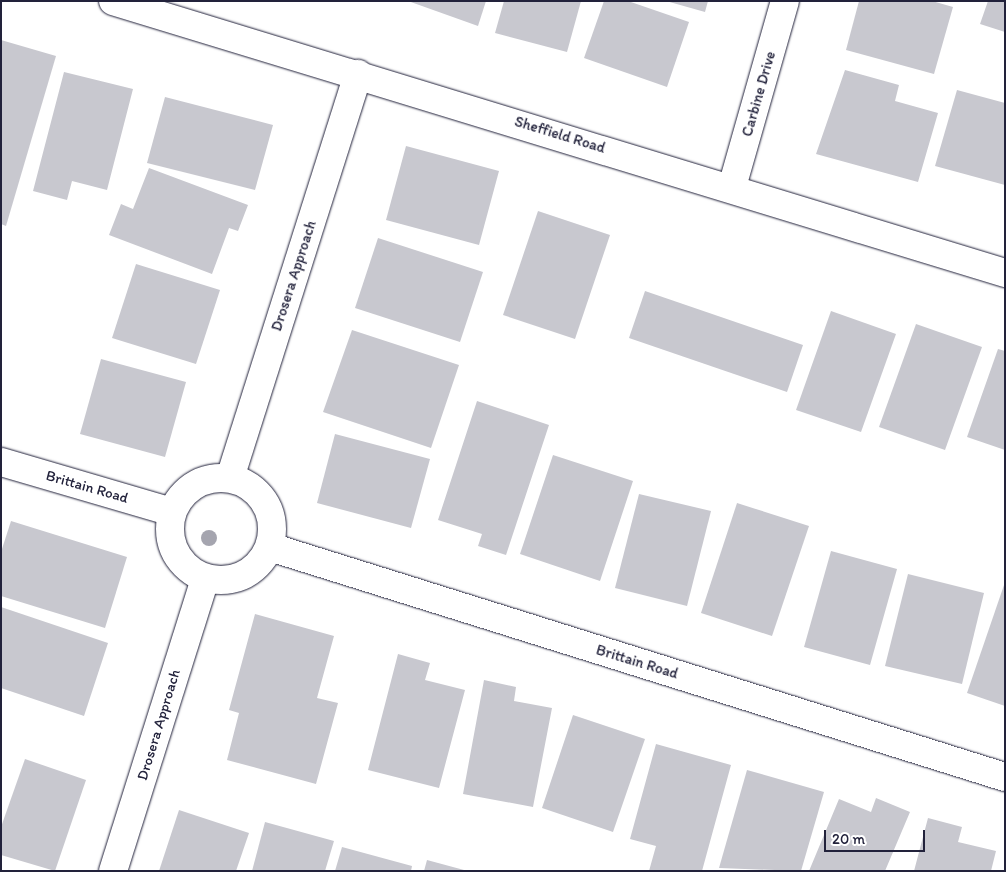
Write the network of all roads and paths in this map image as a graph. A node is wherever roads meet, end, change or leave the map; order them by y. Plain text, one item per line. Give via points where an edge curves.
1 (113, 1) edge
2 (785, 1) edge
3 (358, 74) junction
4 (732, 187) junction
5 (1005, 273) edge
6 (1, 462) edge
7 (230, 478) junction
8 (172, 512) junction
9 (270, 547) junction
10 (205, 579) junction
11 (1005, 777) edge
12 (113, 871) edge

1 - 3 street, Sheffield Road
2 - 4 street, Carbine Drive
3 - 4 street, Sheffield Road
3 - 7 street, Drosera Approach
4 - 5 street, Sheffield Road
6 - 8 street, Brittain Road
7 - 8 street via 209,479 190,488
7 - 9 street via 252,488 266,504 273,525
8 - 10 street via 172,547 184,566
9 - 10 street via 258,566 239,578
9 - 11 street, Brittain Road
10 - 12 street, Drosera Approach

